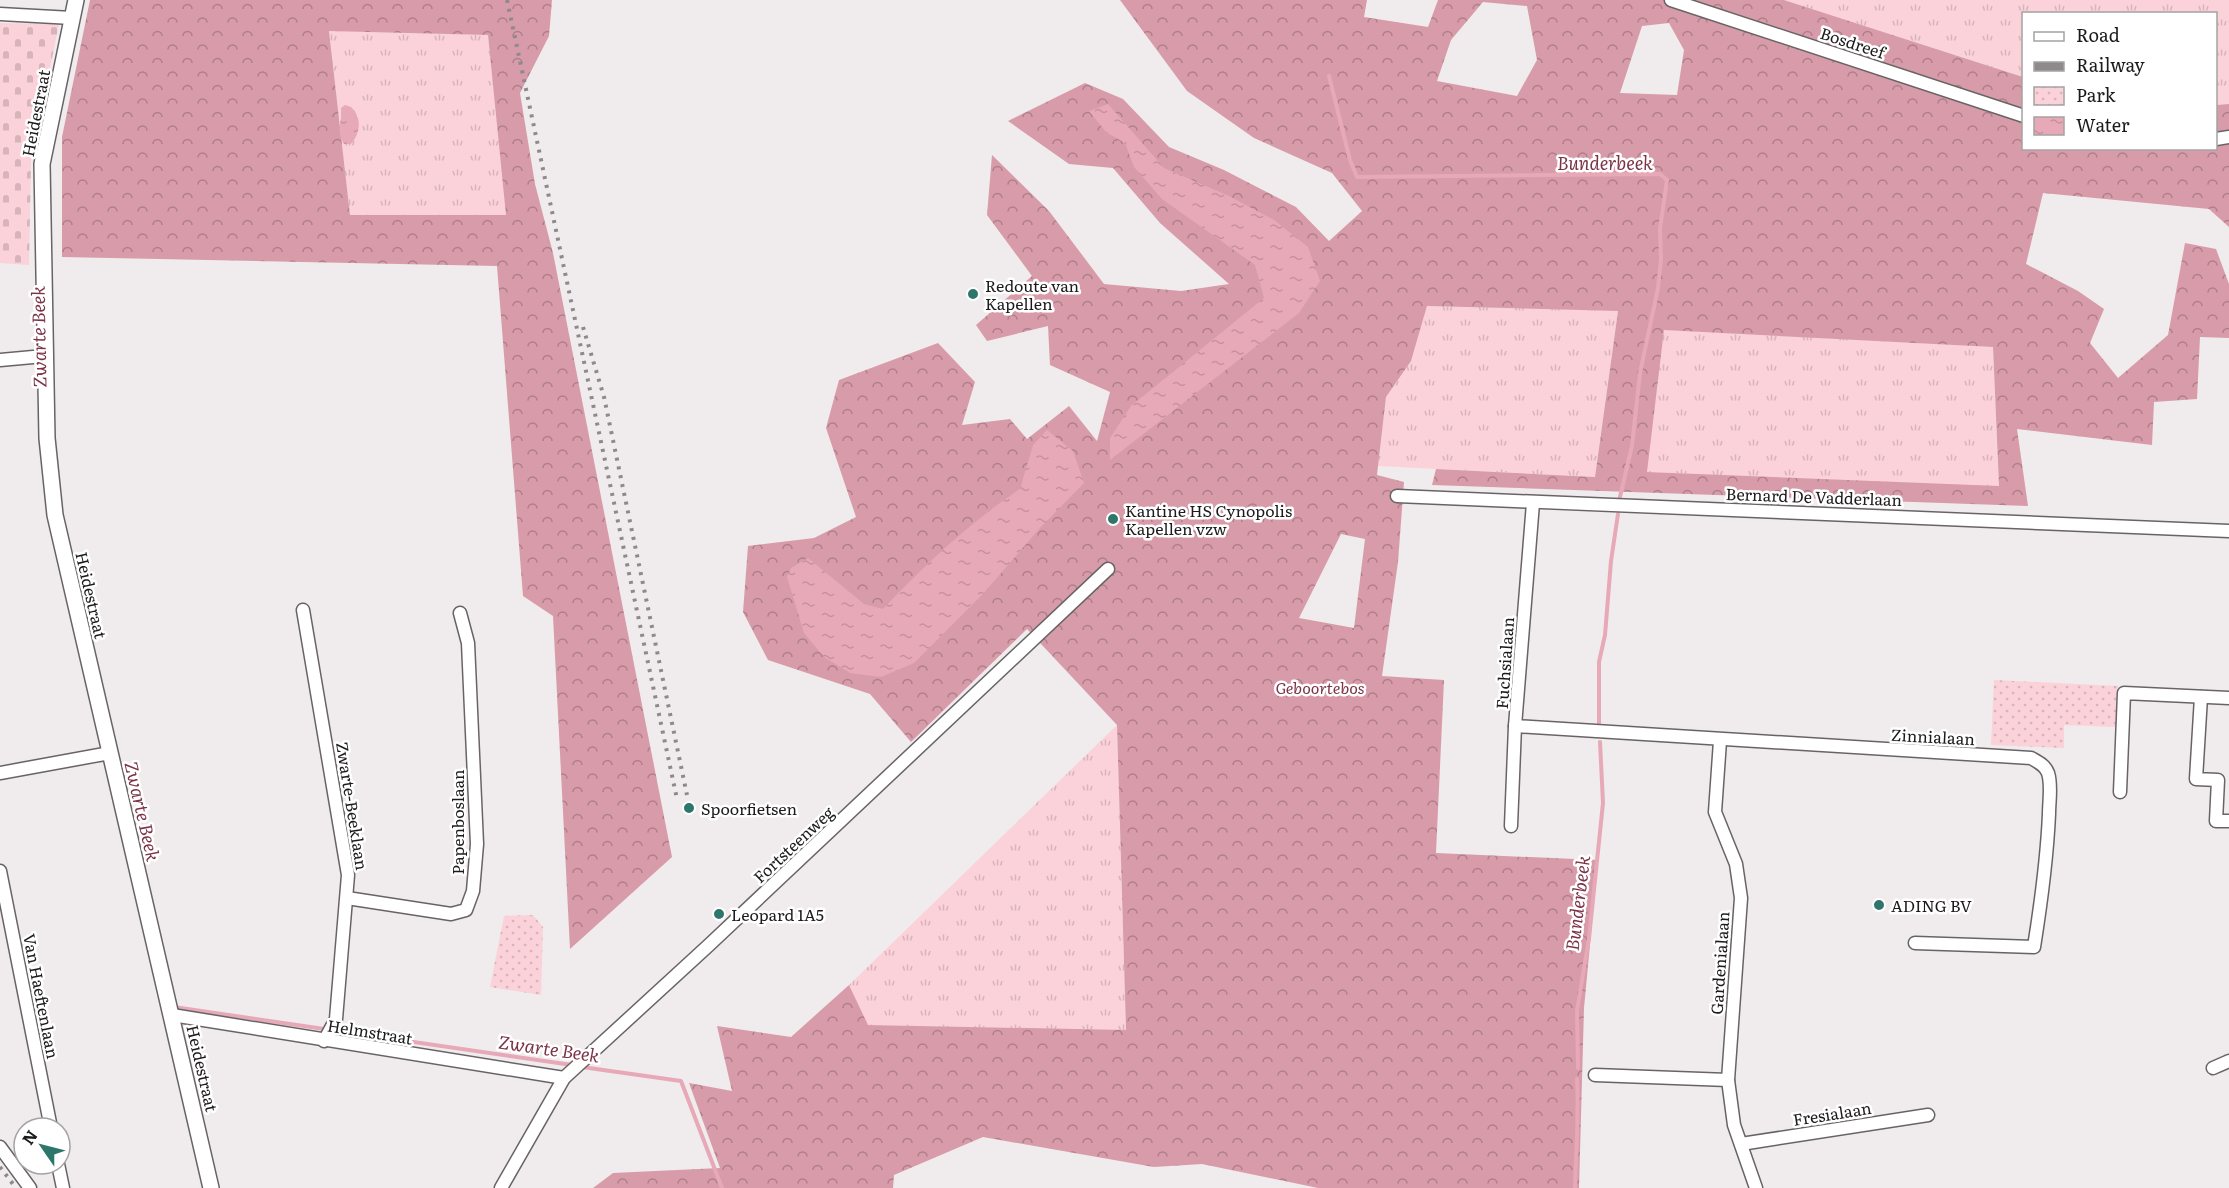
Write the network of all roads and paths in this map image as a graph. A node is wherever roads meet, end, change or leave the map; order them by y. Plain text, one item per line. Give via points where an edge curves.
1 (76, 0) edge
2 (1671, 0) edge
3 (0, 14) edge
4 (72, 18) junction
5 (2022, 115) edge
6 (44, 357) junction
7 (0, 360) edge
8 (1397, 496) dead end
9 (1533, 503) junction
10 (2229, 531) edge
11 (1108, 569) dead end
12 (303, 610) dead end
13 (460, 613) dead end
14 (2201, 697) junction
15 (2229, 698) edge
16 (1515, 726) junction
17 (1720, 741) junction
18 (110, 753) junction
19 (0, 773) edge
20 (2120, 792) dead end
21 (2229, 821) edge
22 (1511, 826) dead end
23 (0, 871) edge
24 (347, 898) junction
25 (1915, 943) dead end
26 (172, 1015) junction
27 (324, 1041) junction
28 (2229, 1061) edge
29 (2213, 1068) dead end
30 (1595, 1075) dead end
31 (564, 1078) junction
32 (1728, 1080) junction
33 (1928, 1115) dead end
34 (49, 1116) edge
35 (1741, 1144) junction
36 (0, 1147) edge
37 (30, 1188) edge
38 (212, 1188) edge
39 (501, 1188) edge
40 (1756, 1188) edge

1 - 4 street, Heidestraat
2 - 5 street, Bosdreef
3 - 4 street
4 - 6 street, Heidestraat via 42,164
6 - 7 street
6 - 18 street, Heidestraat via 46,438 56,515
8 - 9 street, Bernard De Vadderlaan
9 - 10 street, Bernard De Vadderlaan
9 - 16 street, Fuchsialaan
11 - 31 street, Fortsteenweg
12 - 24 street, Zwarte-Beeklaan via 348,875
13 - 24 street, Papenboslaan via 468,643 477,844 471,901 466,910 451,914
14 - 15 street
14 - 20 street via 2124,693
14 - 21 street via 2196,779 2218,780 2216,820
16 - 17 street, Zinnialaan
16 - 22 street, Fuchsialaan
17 - 25 street, Zinnialaan via 2031,758 2042,764 2048,771 2050,795 2044,889 2034,947
17 - 32 street, Gardenialaan via 1715,812 1736,864 1741,898
18 - 19 street
18 - 26 street, Heidestraat
23 - 34 street, Van Haeftenlaan
24 - 27 street, Zwarte-Beeklaan via 336,1019
26 - 27 street, Helmstraat
26 - 38 street, Heidestraat
27 - 31 street, Helmstraat
28 - 29 street
30 - 32 street
31 - 39 street, Fortsteenweg
32 - 35 street, Gardenialaan via 1734,1125
33 - 35 street, Fresialaan
35 - 40 street, Gardenialaan
36 - 37 street

